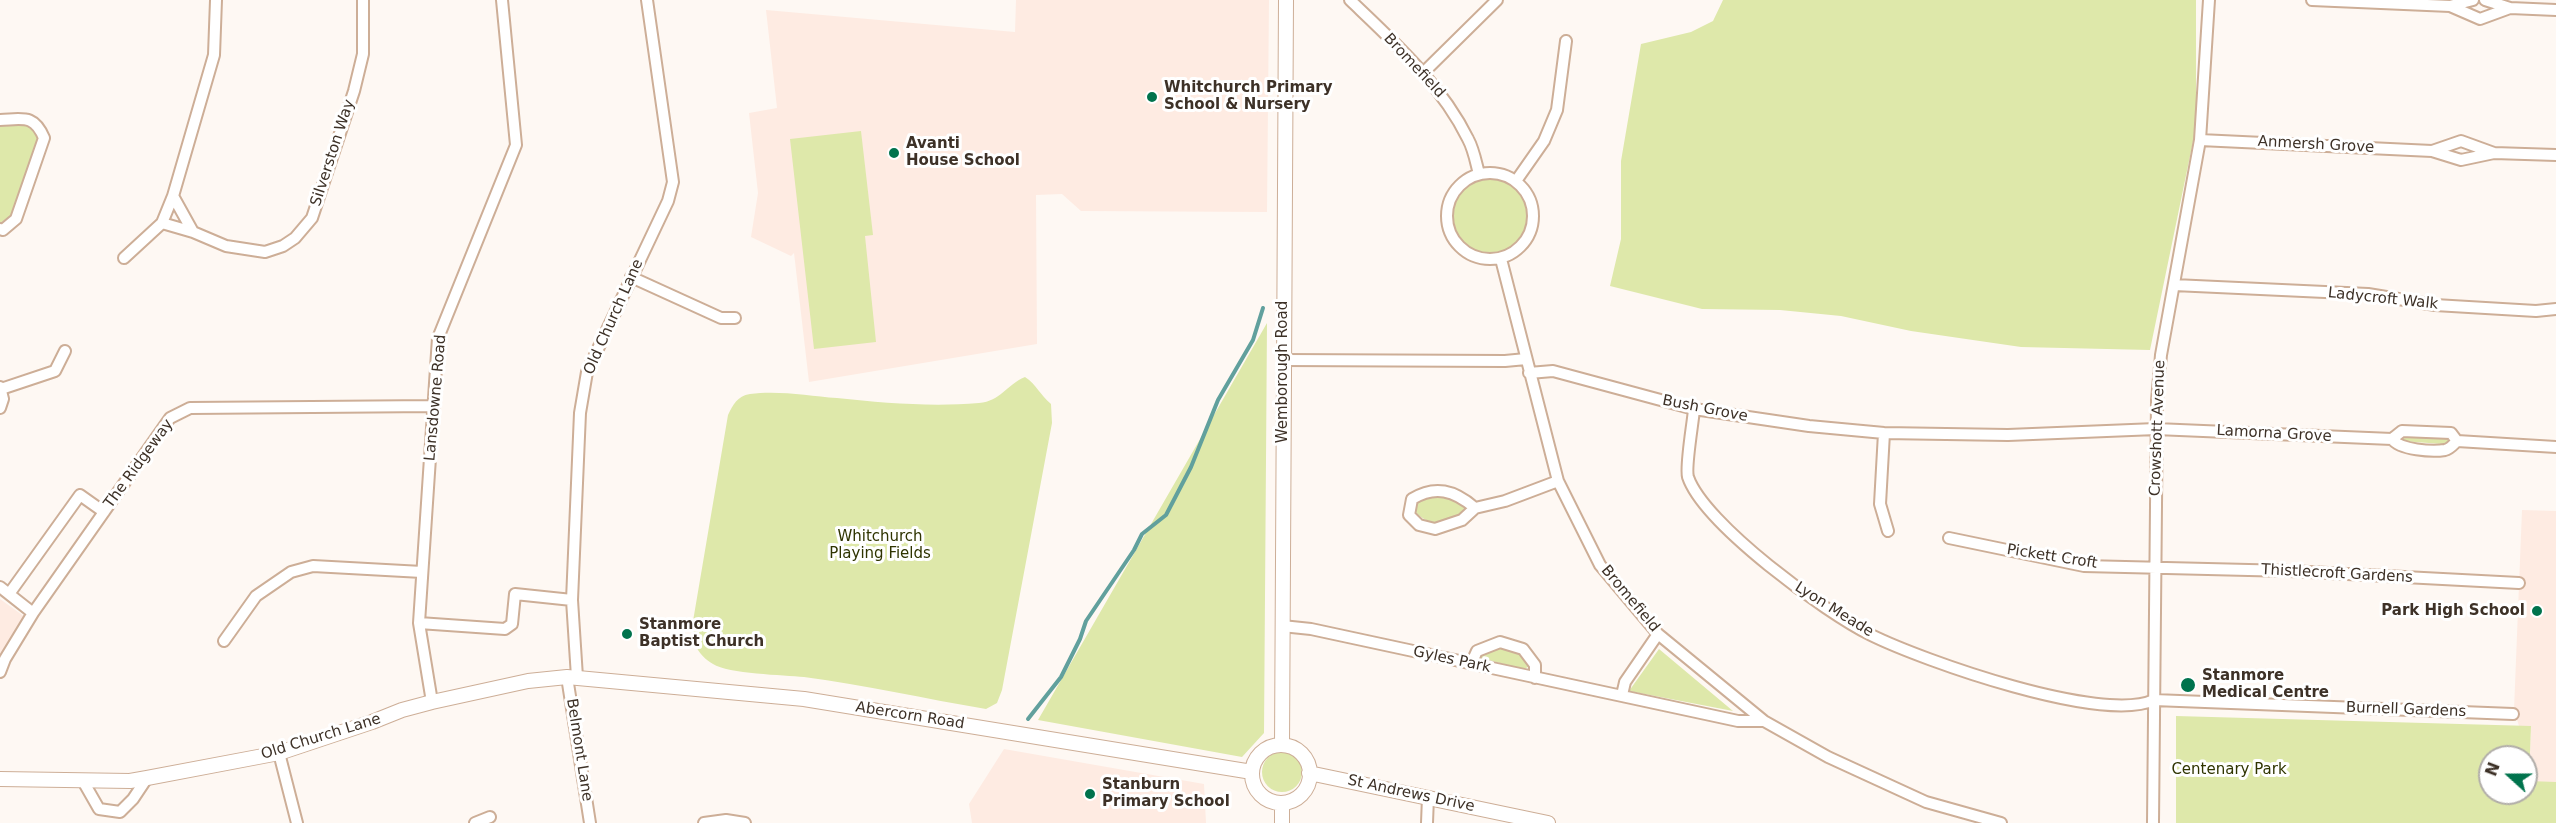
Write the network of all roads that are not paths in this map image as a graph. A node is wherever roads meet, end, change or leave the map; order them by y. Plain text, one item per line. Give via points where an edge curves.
1 (216, 0) edge
2 (363, 0) edge
3 (502, 0) edge
4 (647, 0) edge
5 (1286, 0) edge
6 (1350, 0) edge
7 (1497, 0) edge
8 (2209, 0) edge
9 (2312, 0) edge
10 (2473, 0) edge
11 (2485, 0) edge
12 (2450, 6) junction
13 (2510, 8) junction
14 (2556, 10) edge
15 (1566, 41) dead end
16 (1423, 73) junction
17 (0, 120) edge
18 (2200, 140) junction
19 (2432, 151) junction
20 (2494, 153) junction
21 (2556, 155) edge
22 (1479, 174) junction
23 (1516, 181) junction
24 (173, 196) junction
25 (162, 223) junction
26 (0, 229) edge
27 (193, 232) junction
28 (124, 258) dead end
29 (1501, 259) junction
30 (631, 277) junction
31 (2174, 285) junction
32 (2556, 309) edge
33 (735, 318) dead end
34 (65, 351) dead end
35 (1526, 358) junction
36 (1283, 360) junction
37 (1529, 373) junction
38 (1, 388) edge
39 (434, 406) junction
40 (0, 408) edge
41 (1694, 410) junction
42 (2156, 429) junction
43 (1884, 433) junction
44 (2392, 439) junction
45 (2457, 441) junction
46 (2556, 447) edge
47 (1558, 481) junction
48 (1474, 508) junction
49 (104, 512) junction
50 (1888, 531) dead end
51 (1949, 538) dead end
52 (2155, 566) junction
53 (422, 572) junction
54 (2520, 583) dead end
55 (4, 591) edge
56 (572, 600) junction
57 (33, 613) junction
58 (419, 623) junction
59 (1282, 626) junction
60 (1658, 634) junction
61 (224, 641) dead end
62 (1471, 664) junction
63 (0, 672) edge
64 (572, 677) junction
65 (1535, 678) junction
66 (1622, 695) junction
67 (2154, 700) junction
68 (432, 702) junction
69 (2513, 714) dead end
70 (1764, 720) junction
71 (1282, 745) junction
72 (279, 753) junction
73 (1252, 772) junction
74 (1309, 773) junction
75 (147, 778) junction
76 (0, 779) edge
77 (83, 781) junction
78 (1428, 797) junction
79 (1282, 803) junction
80 (490, 817) dead end
81 (297, 823) edge
82 (475, 823) edge
83 (590, 823) edge
84 (704, 823) edge
85 (745, 823) edge
86 (1282, 823) edge
87 (1427, 823) edge
88 (1548, 823) edge
89 (2001, 823) edge
90 (2153, 823) edge

1 - 24 street via 214,55
2 - 27 street, Silverston Way via 363,54 312,218 296,238 265,252 226,246
3 - 39 street, Lansdowne Road via 516,145 438,338
4 - 30 street, Old Church Lane via 673,182 668,201
5 - 36 street, Wemborough Road
6 - 16 street, Bromefield
7 - 16 street
8 - 18 street, Crowshott Avenue
9 - 12 street
10 - 12 street
11 - 13 street
12 - 13 street via 2480,19
13 - 14 street
15 - 23 street via 1557,110 1544,141
16 - 22 street, Bromefield via 1447,102 1469,141
17 - 26 street via 30,119 44,138 16,219
18 - 19 street, Anmersh Grove
18 - 31 street, Crowshott Avenue
19 - 20 street, Anmersh Grove via 2461,160
19 - 20 street, Anmersh Grove via 2461,141
20 - 21 street, Anmersh Grove
22 - 23 street via 1494,172
22 - 29 street via 1457,187 1449,204 1447,223 1454,241 1469,254
23 - 29 street via 1527,194 1533,220 1527,240 1514,254
24 - 25 street
24 - 27 street
25 - 27 street, Silverston Way
25 - 28 street
29 - 35 street, Bromefield
30 - 33 street via 721,318
30 - 56 street, Old Church Lane via 587,372 580,413
31 - 32 street, Ladycroft Walk via 2368,294 2435,305
31 - 42 street, Crowshott Avenue via 2161,355
34 - 38 street via 55,371
35 - 36 street
35 - 37 street, Bromefield
36 - 59 street, Wemborough Road
37 - 41 street, Bush Grove via 1553,371
37 - 47 street, Bromefield
38 - 40 street
39 - 49 street, The Ridgeway via 190,408 170,418
39 - 53 street, Lansdowne Road
41 - 43 street, Bush Grove
41 - 67 street, Lyon Meade via 1688,476 1704,506 1797,588 1871,635 1973,676 2080,703 2144,705
42 - 43 street, Bush Grove via 2008,435
42 - 44 street, Lamorna Grove
42 - 52 street, Crowshott Avenue
43 - 50 street via 1880,504
44 - 45 street, Lamorna Grove via 2402,448 2443,450
44 - 45 street, Lamorna Grove via 2402,431 2422,431 2451,433
45 - 46 street, Lamorna Grove
47 - 48 street
47 - 60 street, Bromefield via 1600,565
48 - 48 street via 1462,520 1435,528 1419,525 1409,515 1412,499 1427,490 1463,498
49 - 55 street via 80,495
49 - 57 street, The Ridgeway
51 - 52 street, Pickett Croft via 2084,566
52 - 54 street, Thistlecroft Gardens
52 - 67 street, Crowshott Avenue
53 - 58 street, Lansdowne Road
53 - 61 street via 313,566 291,572 256,596
55 - 57 street
56 - 58 street via 515,594 512,624 505,629
56 - 64 street, Old Church Lane
57 - 63 street, The Ridgeway
58 - 68 street, Lansdowne Road
59 - 62 street, Gyles Park
59 - 71 street, Wemborough Road
60 - 66 street via 1625,682
60 - 70 street, Bromefield
62 - 65 street, Gyles Park
62 - 65 street via 1477,651 1500,642 1523,649 1535,665
64 - 68 street, Old Church Lane via 528,681
64 - 73 street, Abercorn Road via 804,699
64 - 83 street, Belmont Lane
65 - 66 street, Gyles Park
66 - 70 street, Gyles Park via 1738,721
67 - 69 street, Burnell Gardens
67 - 90 street, Crowshott Avenue
68 - 72 street, Old Church Lane
70 - 89 street, Bromefield via 1828,757 1926,802
71 - 73 street via 1258,755
71 - 74 street via 1300,752
72 - 75 street, Old Church Lane
72 - 81 street
73 - 79 street via 1256,790
74 - 78 street, St Andrews Drive
74 - 79 street via 1302,794
75 - 77 street, Old Church Lane
75 - 77 street via 120,812 99,809
76 - 77 street, Old Church Lane
78 - 87 street
78 - 88 street, St Andrews Drive
79 - 86 street
80 - 82 street
84 - 85 street

